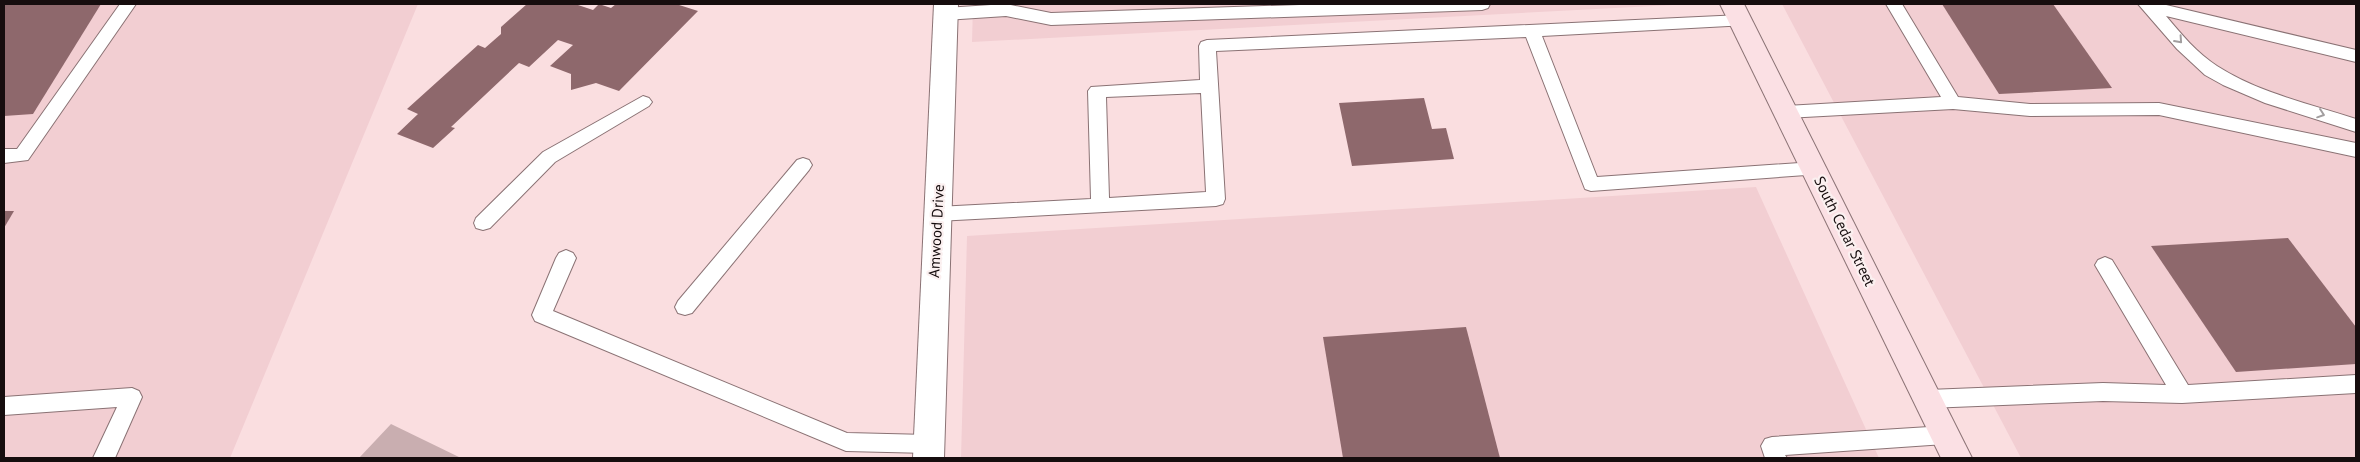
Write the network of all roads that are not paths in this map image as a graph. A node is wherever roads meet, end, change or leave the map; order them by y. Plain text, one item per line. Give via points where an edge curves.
1 (128, 4) edge
2 (1482, 4) edge
3 (1894, 4) edge
4 (2147, 5) edge
5 (1306, 6) edge
6 (945, 9) edge
7 (1737, 12) edge
8 (1532, 31) junction
9 (2356, 56) edge
10 (1210, 86) junction
11 (643, 102) dead end
12 (1953, 103) junction
13 (1786, 112) junction
14 (2356, 126) edge
15 (2356, 150) edge
16 (4, 156) edge
17 (803, 165) dead end
18 (1814, 169) junction
19 (1100, 205) junction
20 (937, 214) junction
21 (484, 223) dead end
22 (566, 258) dead end
23 (2105, 265) dead end
24 (685, 308) dead end
25 (2356, 384) edge
26 (2182, 394) junction
27 (1928, 399) junction
28 (4, 406) edge
29 (1951, 447) edge
30 (928, 451) edge
31 (104, 458) edge
32 (1776, 458) edge

1 - 16 lane via 22,155
2 - 5 lane
3 - 12 lane
4 - 9 lane
4 -> 14 lane via 2195,58 2218,75 2250,90
5 - 6 lane via 1051,19 1006,10
6 - 20 street, Amwood Drive
7 - 8 lane
7 - 13 main road, South Cedar Street
8 - 10 lane via 1207,46
8 - 18 lane via 1591,184
10 - 19 lane via 1097,91
10 - 19 lane via 1216,199
11 - 21 lane via 549,157
12 - 13 lane
12 - 15 lane via 2030,110 2159,109
13 - 18 main road, South Cedar Street
17 - 24 lane
18 - 27 main road, South Cedar Street
19 - 20 lane
20 - 30 street, Amwood Drive
22 - 30 lane via 542,315 846,442
23 - 26 lane
25 - 26 lane
26 - 27 lane via 2103,392
27 - 29 main road, South Cedar Street
28 - 31 lane via 132,397
29 - 32 lane via 1772,446

